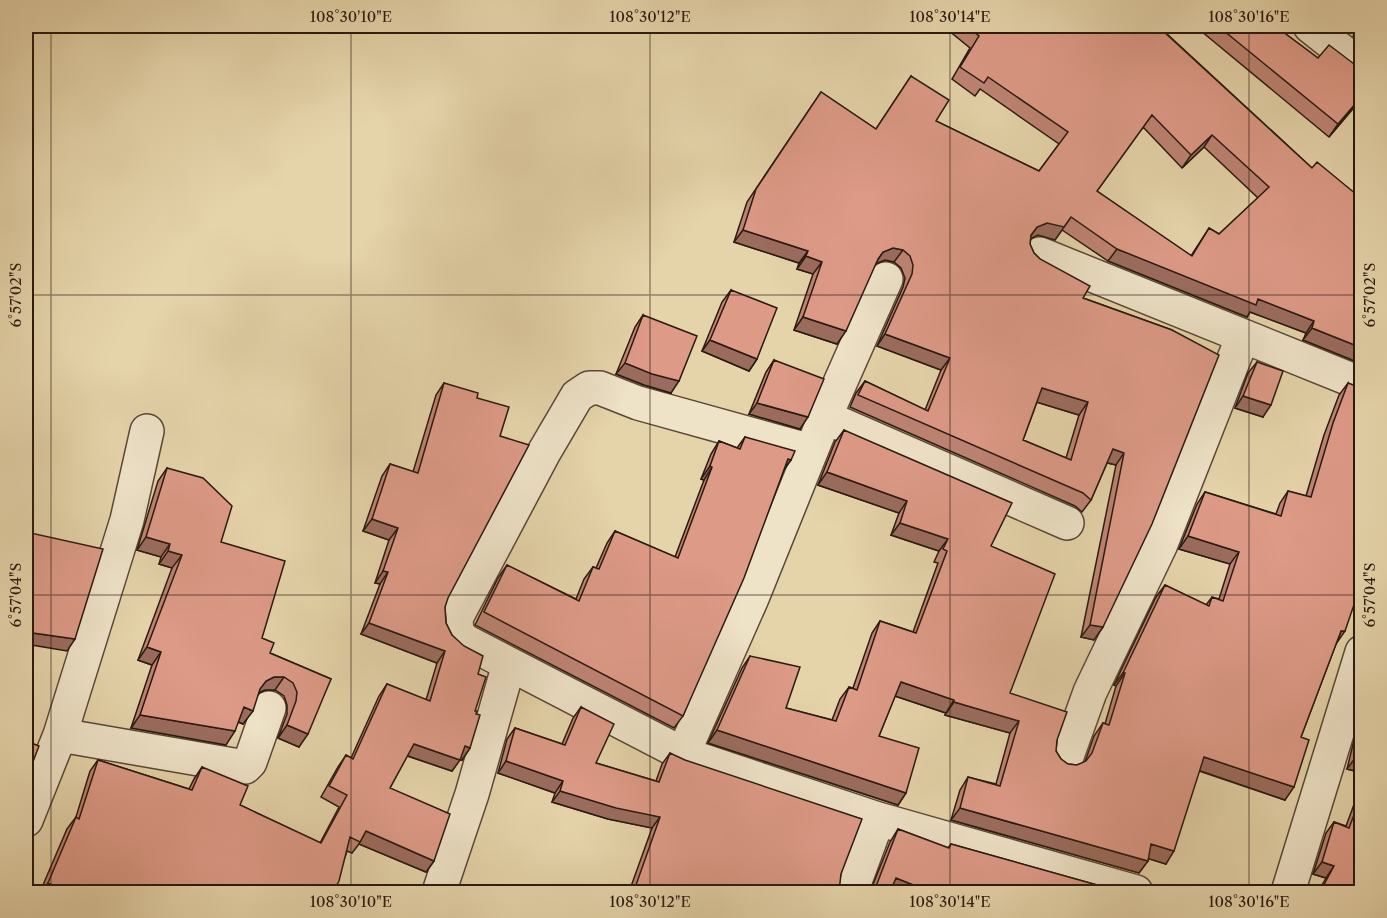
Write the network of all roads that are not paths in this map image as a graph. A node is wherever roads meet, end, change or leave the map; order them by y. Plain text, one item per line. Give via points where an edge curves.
1 (1310, 26) edge
2 (1362, 67) edge
3 (1040, 254) dead end
4 (886, 279) dead end
5 (1243, 336) junction
6 (1362, 384) edge
7 (825, 417) junction
8 (147, 431) dead end
9 (811, 451) junction
10 (1067, 523) dead end
11 (1362, 652) edge
12 (509, 664) junction
13 (269, 708) dead end
14 (60, 735) junction
15 (682, 754) junction
16 (1066, 759) edge
17 (878, 819) junction
18 (26, 820) edge
19 (439, 892) edge
20 (850, 892) edge
21 (1136, 892) edge
22 (1288, 892) edge

1 - 2 street
3 - 5 street
4 - 7 street
5 - 6 street
5 - 16 street via 1161,544 1089,692
7 - 9 street
7 - 10 street
8 - 14 street via 127,520
9 - 12 street via 638,403 600,388 589,388 577,396 456,618 457,633 465,641
9 - 15 street via 752,598
11 - 22 street
12 - 15 street
12 - 19 street
13 - 14 street via 245,767
14 - 18 street
15 - 17 street
17 - 20 street
17 - 21 street

